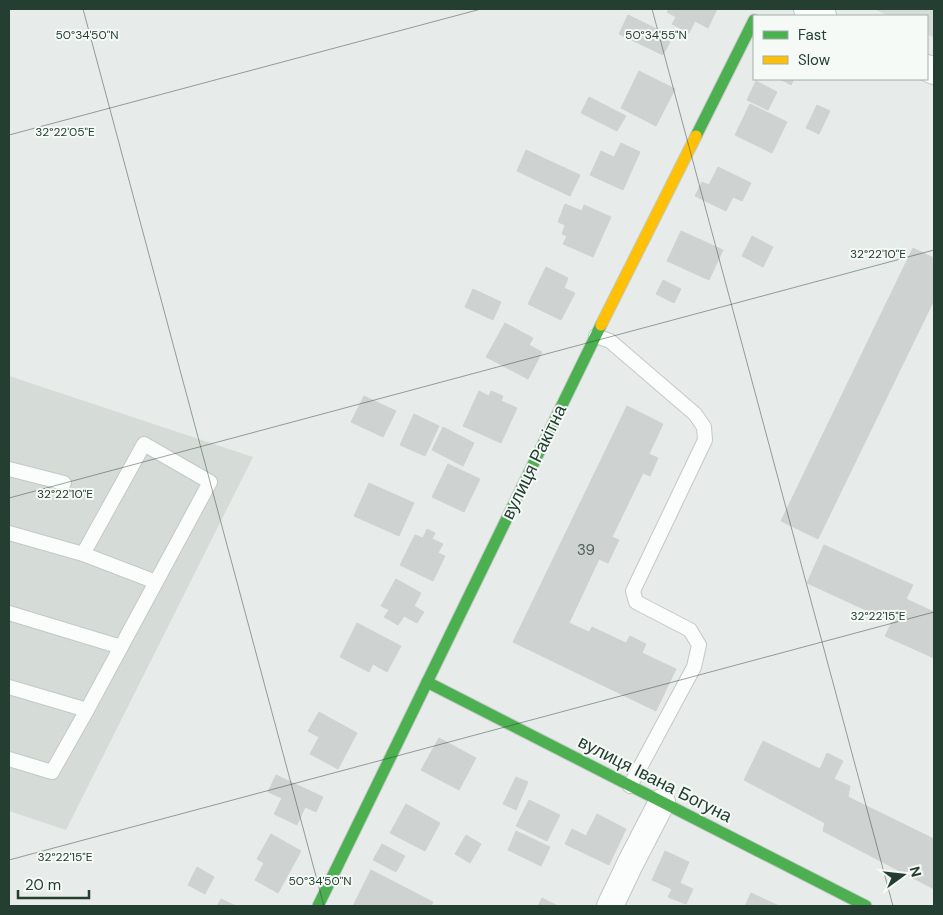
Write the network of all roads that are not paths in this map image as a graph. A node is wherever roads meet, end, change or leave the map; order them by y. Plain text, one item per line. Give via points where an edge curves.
1 (807, 9) edge
2 (821, 15) edge
3 (753, 22) edge
4 (596, 336) junction
5 (9, 470) edge
6 (64, 483) dead end
7 (9, 533) edge
8 (83, 554) junction
9 (156, 582) junction
10 (9, 613) edge
11 (121, 647) junction
12 (427, 682) junction
13 (9, 687) edge
14 (87, 710) junction
15 (9, 758) edge
16 (630, 786) junction
17 (662, 802) junction
18 (318, 906) edge
19 (610, 906) edge
20 (866, 906) edge

1 - 2 street
3 - 4 street, вулиця Ракітна
4 - 12 street, вулиця Ракітна
4 - 16 lane via 610,342 695,414 704,427 705,440 633,591 636,602 690,630 699,645 694,667
5 - 6 lane
7 - 8 lane
8 - 9 lane
8 - 9 lane via 144,444 210,482
9 - 11 lane
10 - 11 lane
11 - 14 lane
12 - 16 street, вулиця Івана Богуна
12 - 18 street, вулиця Ракітна
13 - 14 lane
14 - 15 lane via 52,772
16 - 17 street, вулиця Івана Богуна
17 - 19 street
17 - 20 street, вулиця Івана Богуна

